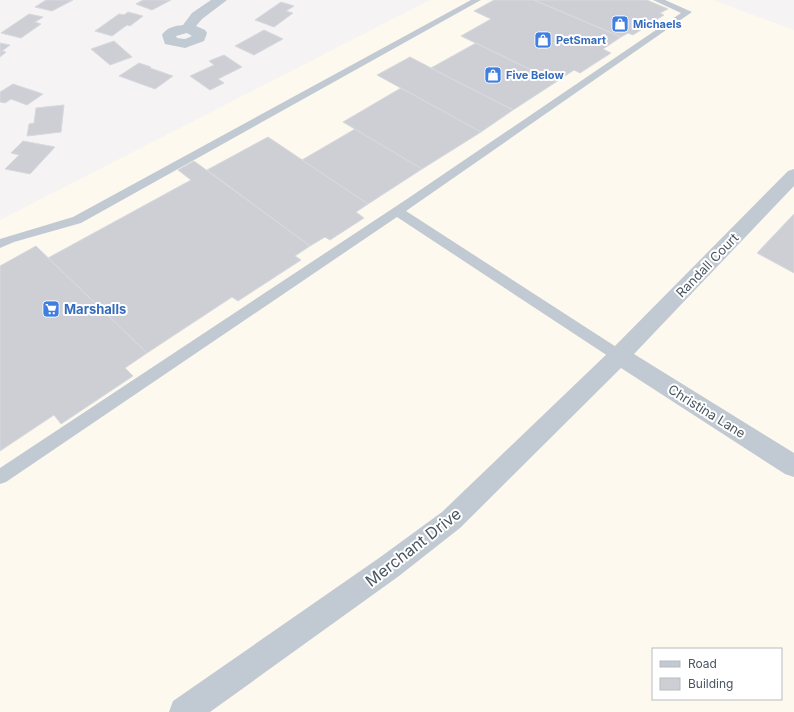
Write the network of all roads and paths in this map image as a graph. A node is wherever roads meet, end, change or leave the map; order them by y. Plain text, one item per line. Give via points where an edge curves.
1 (220, 0) edge
2 (477, 0) edge
3 (657, 0) edge
4 (188, 28) dead end
5 (794, 175) edge
6 (397, 211) junction
7 (0, 244) edge
8 (619, 356) junction
9 (794, 466) edge
10 (0, 477) edge
11 (184, 712) edge

1 - 4 street via 197,16
2 - 7 lane via 77,220 10,238
3 - 6 lane via 688,12
5 - 8 street, Randall Court
6 - 8 lane
6 - 10 lane
8 - 9 street, Christina Lane
8 - 11 street, Merchant Drive via 451,520

